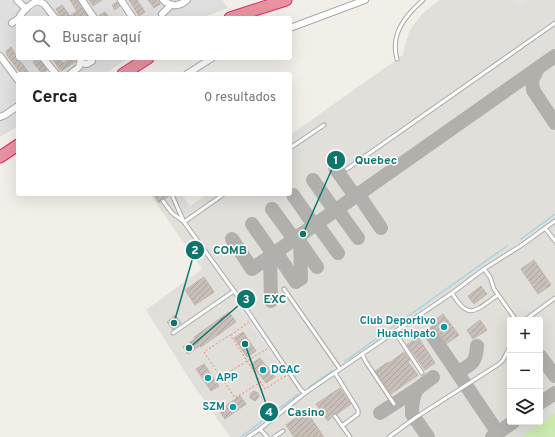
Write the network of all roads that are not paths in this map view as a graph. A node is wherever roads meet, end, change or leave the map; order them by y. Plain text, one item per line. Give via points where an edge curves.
1 (17, 0) edge
2 (38, 0) edge
3 (82, 0) edge
4 (121, 0) edge
5 (163, 0) edge
6 (187, 0) edge
7 (286, 0) edge
8 (365, 0) edge
9 (422, 0) edge
10 (171, 5) junction
11 (26, 9) junction
12 (162, 14) dead end
13 (21, 16) edge
14 (53, 16) edge
15 (93, 16) edge
16 (132, 16) edge
17 (236, 16) edge
18 (16, 20) edge
19 (12, 23) dead end
20 (555, 23) edge
21 (292, 27) edge
22 (0, 56) edge
23 (397, 59) dead end
24 (45, 60) edge
25 (92, 60) dead end
26 (145, 60) edge
27 (209, 60) edge
28 (81, 61) edge
29 (54, 72) edge
30 (73, 72) edge
31 (126, 72) edge
32 (190, 72) edge
33 (16, 77) edge
34 (16, 107) edge
35 (0, 117) edge
36 (324, 125) dead end
37 (16, 146) edge
38 (292, 147) edge
39 (0, 157) edge
40 (347, 169) dead end
41 (172, 196) edge
42 (221, 196) edge
43 (163, 201) dead end
44 (555, 221) edge
45 (184, 222) junction
46 (545, 228) junction
47 (555, 241) edge
48 (484, 269) junction
49 (284, 289) dead end
50 (234, 291) junction
51 (452, 293) junction
52 (498, 295) junction
53 (555, 298) edge
54 (514, 317) edge
55 (529, 317) edge
56 (395, 332) junction
57 (173, 333) dead end
58 (507, 353) edge
59 (362, 354) junction
60 (340, 369) junction
61 (335, 373) junction
62 (422, 373) dead end
63 (305, 393) junction
64 (394, 404) dead end
65 (335, 416) dead end
66 (342, 426) junction
67 (260, 429) junction
68 (283, 431) dead end
69 (248, 437) edge
70 (267, 437) edge
71 (274, 437) edge
72 (350, 437) edge
73 (389, 437) edge

1 - 11 street
2 - 11 street
2 - 14 street
3 - 15 street
4 - 16 street
5 - 10 street
6 - 10 street via 181,4
7 - 17 highway
8 - 21 street
9 - 23 lane via 410,12 396,36 394,48
10 - 12 street
11 - 13 street
18 - 19 street
20 - 40 lane
22 - 33 street
24 - 29 street
25 - 28 street via 87,64
26 - 31 highway
27 - 32 street
28 - 30 street
34 - 35 street
36 - 38 lane
37 - 39 highway
41 - 45 lane
42 - 45 lane
43 - 45 lane via 172,213
44 - 46 lane
45 - 50 lane
46 - 47 lane
46 - 48 lane
48 - 51 lane
48 - 52 lane
49 - 60 lane
50 - 57 lane
50 - 63 lane
51 - 52 lane via 463,309 469,311 476,310
51 - 56 lane
52 - 54 lane
53 - 55 lane
56 - 59 lane
56 - 62 lane
58 - 73 lane via 499,364
59 - 60 lane
59 - 64 lane
60 - 61 lane
61 - 63 lane
61 - 66 lane via 358,410 356,416
63 - 67 lane
65 - 66 lane
66 - 72 lane
67 - 69 lane
67 - 70 lane
68 - 71 lane

